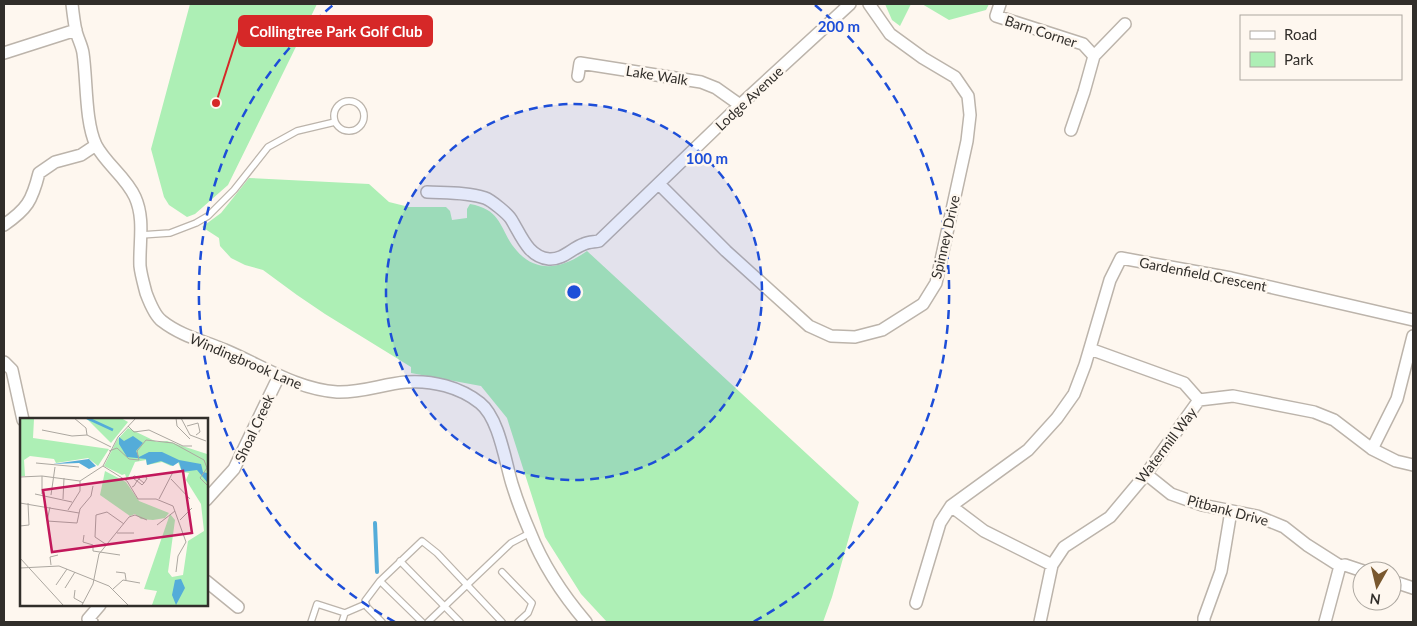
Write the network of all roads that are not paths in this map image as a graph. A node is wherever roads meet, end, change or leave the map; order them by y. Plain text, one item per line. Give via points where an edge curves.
1 (72, 4) edge
2 (850, 4) edge
3 (868, 4) edge
4 (1000, 4) edge
5 (1125, 24) dead end
6 (76, 30) junction
7 (4, 54) edge
8 (1094, 56) junction
9 (578, 76) dead end
10 (740, 105) junction
11 (335, 122) junction
12 (1071, 130) dead end
13 (96, 145) junction
14 (659, 184) junction
15 (427, 192) dead end
16 (4, 225) edge
17 (141, 235) junction
18 (1413, 320) edge
19 (1413, 336) edge
20 (1090, 349) junction
21 (4, 362) edge
22 (279, 376) junction
23 (1199, 400) junction
24 (23, 418) edge
25 (1372, 449) junction
26 (1413, 465) edge
27 (1146, 474) junction
28 (208, 498) edge
29 (951, 506) junction
30 (1231, 511) junction
31 (530, 533) junction
32 (400, 561) junction
33 (1052, 565) junction
34 (1340, 566) junction
35 (1352, 567) edge
36 (502, 572) dead end
37 (380, 582) junction
38 (208, 583) edge
39 (468, 585) junction
40 (916, 603) dead end
41 (366, 604) junction
42 (99, 606) edge
43 (238, 607) dead end
44 (446, 607) junction
45 (345, 613) junction
46 (92, 622) edge
47 (311, 622) edge
48 (342, 622) edge
49 (382, 622) edge
50 (422, 622) edge
51 (428, 622) edge
52 (460, 622) edge
53 (502, 622) edge
54 (518, 622) edge
55 (586, 622) edge
56 (1040, 622) edge
57 (1204, 622) edge
58 (1325, 622) edge

1 - 6 street, Windingbrook Lane
2 - 10 street, Lodge Avenue
3 - 14 street, Spinney Drive via 890,34 955,77 968,96 967,141 936,283 923,304 882,330 856,337 832,336 809,326 726,251
4 - 8 street, Barn Corner via 996,16 1083,44
5 - 8 street, Barn Corner
6 - 7 street
6 - 13 street, Windingbrook Lane via 83,50 89,121
8 - 12 street, Barn Corner
9 - 10 street, Lake Walk via 580,63 701,82
10 - 14 street, Lodge Avenue
11 - 11 lane via 346,131 356,130 365,118 363,108 355,102 345,102 337,107
11 - 17 lane via 297,131 268,148 234,190 208,216 196,223 170,233
13 - 16 street via 81,155 55,162 39,174 34,195 20,214
13 - 17 street, Windingbrook Lane via 135,197
14 - 15 street, Lodge Avenue via 599,241 551,259 538,257 527,246 511,218 486,198
17 - 22 street, Windingbrook Lane via 140,267 147,295 160,320 184,335 212,344
18 - 20 street, Gardenfield Crescent via 1231,278 1121,258 1110,280
19 - 25 street via 1398,399
20 - 23 street via 1184,383
20 - 29 street, Gardenfield Crescent via 1074,394 1057,418 1028,450
21 - 24 street via 12,370
22 - 28 street, Shoal Creek via 234,469
22 - 31 street, Windingbrook Lane via 312,389 340,392 406,382 437,384 462,391 483,405 496,426
23 - 25 street, Watermill Way via 1232,396 1314,412 1334,420
23 - 27 street, Watermill Way
25 - 26 street, Watermill Way
27 - 30 street, Pitbank Drive via 1171,494
27 - 33 street, Watermill Way via 1110,517 1064,547
29 - 33 street via 984,531
29 - 40 street, Gardenfield Crescent via 940,523
30 - 34 street, Pitbank Drive via 1284,526
30 - 57 street via 1221,571
31 - 39 lane via 511,543
31 - 55 street, Windingbrook Lane via 554,580
32 - 37 lane
32 - 39 lane via 422,541
32 - 44 lane
33 - 56 street, Watermill Way
34 - 35 street, Pitbank Drive
34 - 58 street
36 - 54 lane via 532,603 528,613
37 - 41 lane
37 - 50 lane
38 - 43 street
39 - 44 lane
39 - 53 lane
41 - 45 lane
41 - 49 lane
42 - 46 street via 88,619
44 - 51 lane
44 - 52 lane
45 - 47 lane via 317,604
45 - 48 lane

